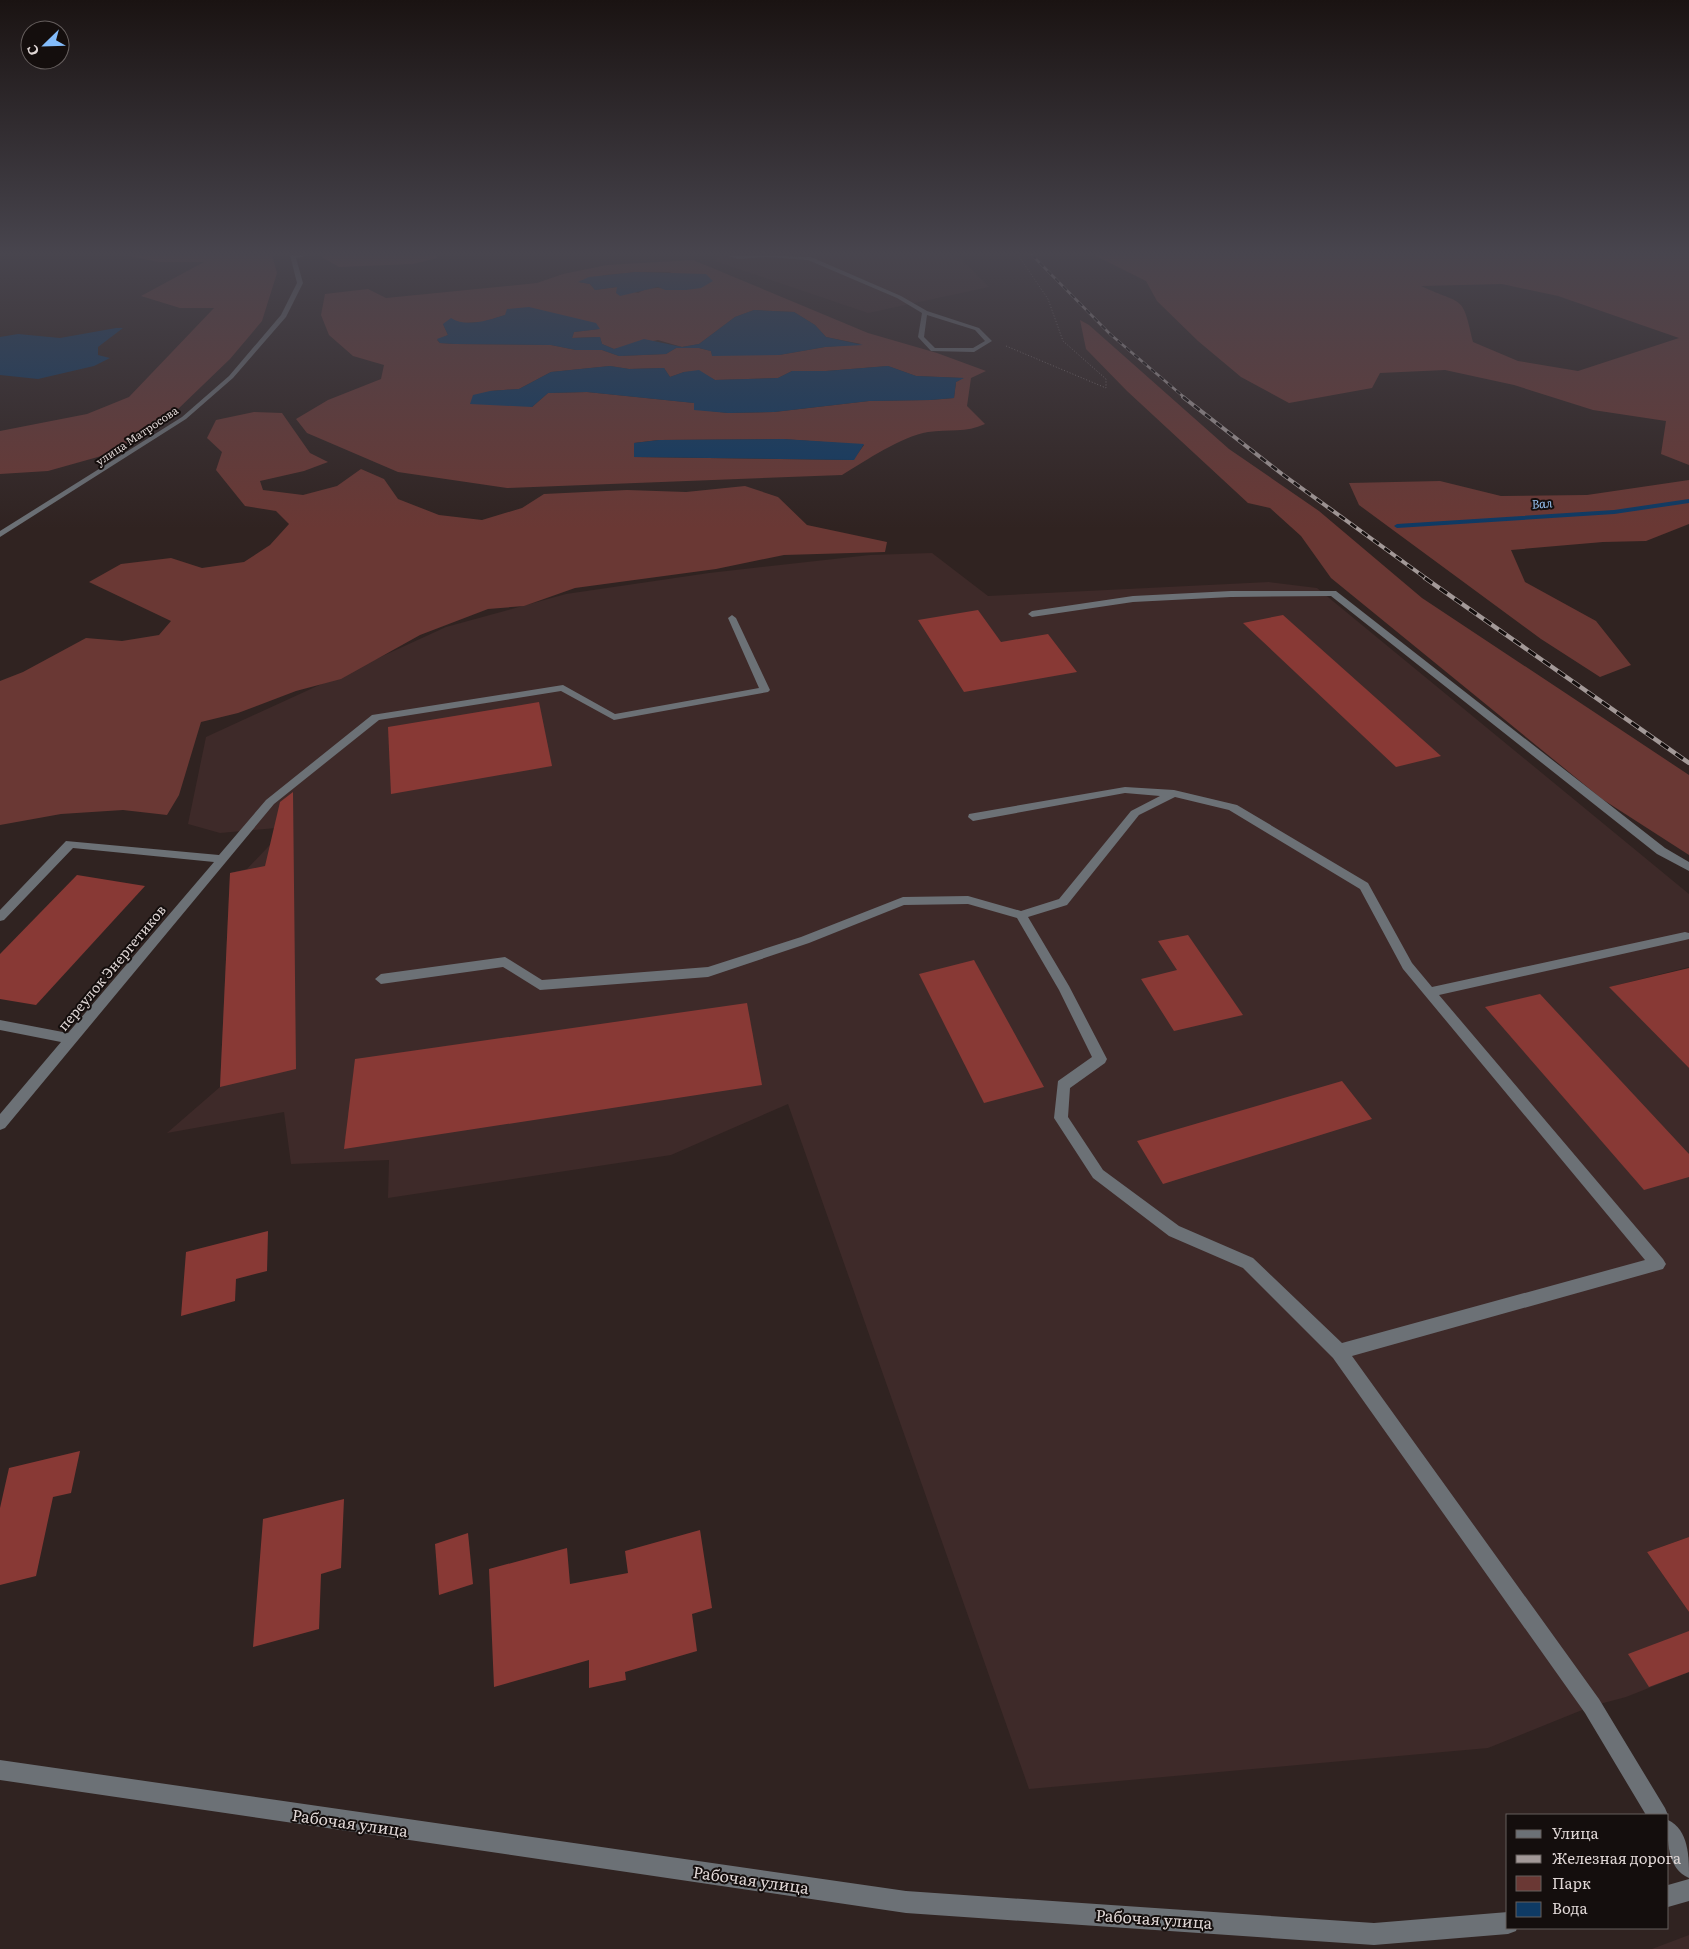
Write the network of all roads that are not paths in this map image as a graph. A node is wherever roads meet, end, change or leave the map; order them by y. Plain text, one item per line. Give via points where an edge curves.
1 (258, 346) edge
2 (930, 346) edge
3 (981, 346) edge
4 (0, 535) edge
5 (1032, 614) dead end
6 (732, 618) dead end
7 (1174, 793) junction
8 (973, 817) dead end
9 (224, 859) junction
10 (1689, 867) edge
11 (1022, 915) junction
12 (0, 917) edge
13 (1685, 936) dead end
14 (381, 980) dead end
15 (1429, 992) junction
16 (0, 1025) edge
17 (72, 1039) junction
18 (0, 1124) edge
19 (1340, 1352) junction
20 (0, 1770) edge
21 (1657, 1814) edge
22 (1669, 1833) edge
23 (1689, 1867) edge
24 (1689, 1890) edge
25 (1669, 1896) edge
26 (1506, 1923) edge

1 - 4 street, улица Матросова via 231,377 184,418
2 - 3 street via 934,350 974,350
5 - 10 street via 1133,599 1332,593 1661,851
6 - 9 street, переулок Энергетиков via 765,690 614,717 563,688 376,716 270,802
7 - 8 street via 1125,790
7 - 11 street via 1135,814 1062,902
7 - 15 street via 1233,807 1364,886 1407,966
9 - 12 street via 70,844
9 - 17 street, переулок Энергетиков
11 - 14 street via 968,900 903,901 805,940 708,972 540,985 505,962
11 - 19 street via 1065,989 1100,1059 1063,1085 1061,1118 1098,1174 1174,1231 1248,1263
13 - 15 street
15 - 19 street via 1658,1264
16 - 17 street
17 - 18 street, переулок Энергетиков
19 - 21 street via 1592,1706
20 - 26 street, Рабочая улица via 906,1902 1374,1934
22 - 23 street
24 - 25 street

